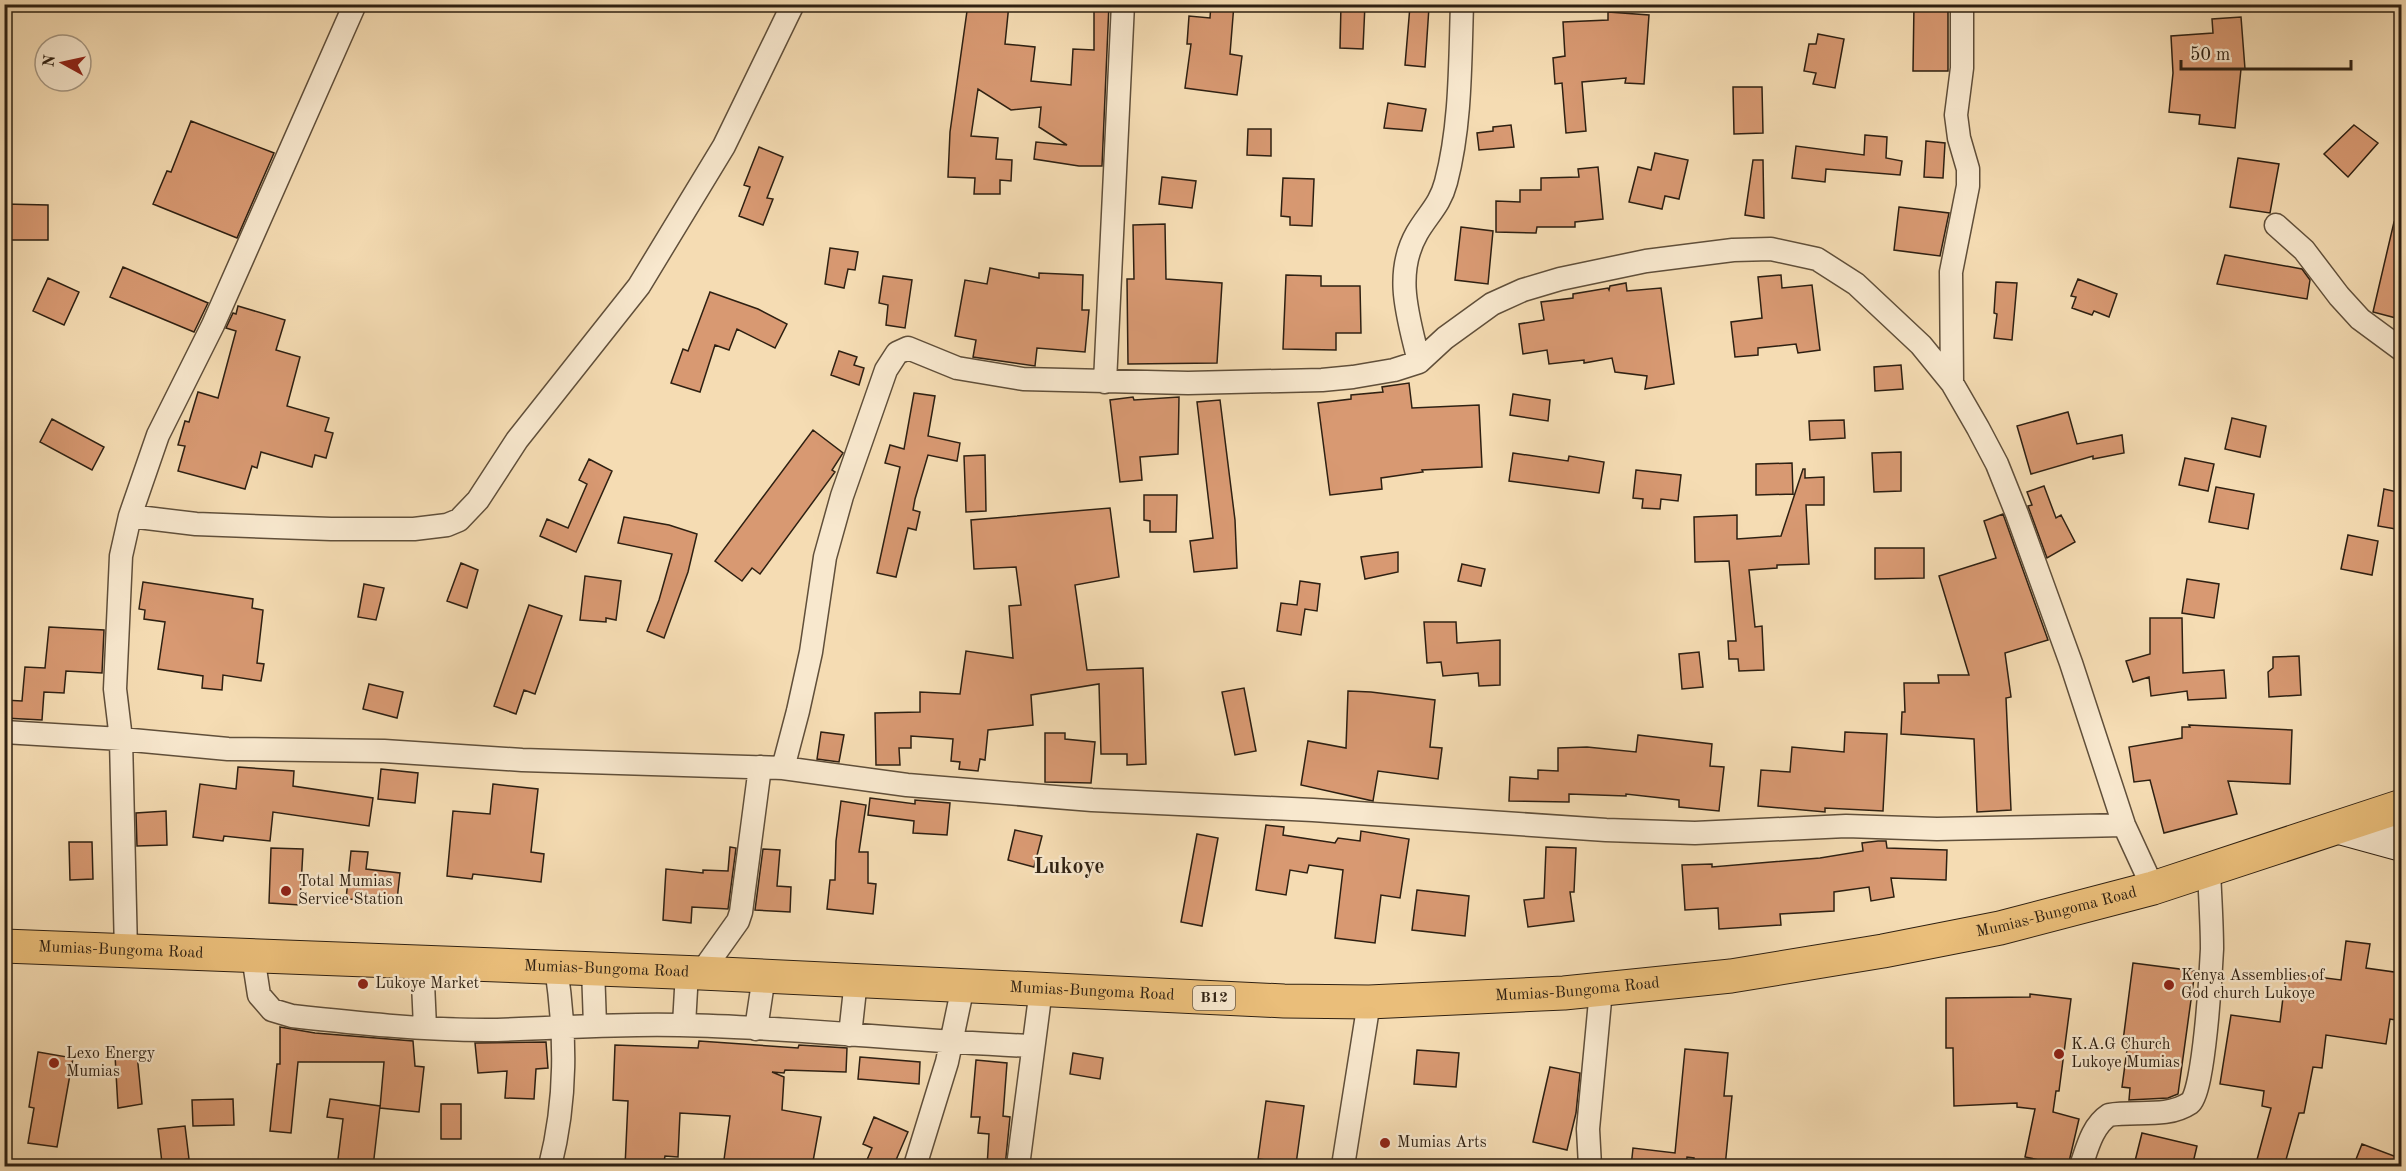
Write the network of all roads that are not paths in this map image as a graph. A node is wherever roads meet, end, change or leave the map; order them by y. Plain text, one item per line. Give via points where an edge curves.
1 (355, 4) edge
2 (793, 4) edge
3 (1123, 4) edge
4 (1462, 4) edge
5 (1962, 4) edge
6 (2276, 225) dead end
7 (2402, 350) edge
8 (1419, 362) junction
9 (1105, 382) junction
10 (1952, 382) junction
11 (130, 516) junction
12 (4, 732) edge
13 (121, 739) junction
14 (760, 767) junction
15 (783, 768) junction
16 (2402, 806) edge
17 (2124, 825) junction
18 (2340, 828) junction
19 (2402, 845) edge
20 (2208, 870) junction
21 (2152, 888) junction
22 (4, 945) edge
23 (126, 952) junction
24 (253, 956) junction
25 (422, 962) junction
26 (556, 966) junction
27 (593, 968) junction
28 (694, 972) junction
29 (764, 975) junction
30 (856, 980) junction
31 (963, 986) junction
32 (1041, 989) junction
33 (1600, 990) junction
34 (1369, 1002) junction
35 (595, 1025) junction
36 (684, 1025) junction
37 (564, 1026) junction
38 (425, 1028) junction
39 (756, 1029) junction
40 (850, 1035) junction
41 (951, 1043) junction
42 (1033, 1046) junction
43 (550, 1167) edge
44 (915, 1167) edge
45 (1018, 1167) edge
46 (1343, 1167) edge
47 (1590, 1167) edge
48 (2081, 1167) edge

1 - 11 street via 213,325 159,435
2 - 11 street via 724,146 639,286 459,520 414,529 331,529 196,524
3 - 9 street
4 - 8 street via 1455,124 1446,180 1443,193 1412,243 1404,274 1407,310
5 - 10 street via 1962,68 1956,115 1968,186 1951,272
6 - 7 street via 2304,250 2360,319
8 - 9 street via 1394,370 1322,380
8 - 10 street via 1470,319 1523,290 1646,261 1756,249 1817,259 1838,272 1895,318
9 - 15 street via 997,377 957,368 908,348 892,360 842,496 825,557 813,643
10 - 17 street via 1997,464 2017,514
11 - 13 street via 121,556 116,648 115,704
12 - 13 street
13 - 14 street via 228,749 384,751 522,760
13 - 23 street
14 - 15 street
14 - 28 street via 741,912 738,921
15 - 17 street via 907,785 1092,800 1606,830
16 - 18 highway, Mumias-Bungoma Road / B12
17 - 21 street
18 - 19 street
18 - 20 highway, Mumias-Bungoma Road / B12
20 - 21 highway, Mumias-Bungoma Road / B12
20 - 48 street via 2212,951 2205,1044 2195,1097 2189,1104 2161,1112 2109,1115 2091,1137
21 - 33 highway, Mumias-Bungoma Road / B12 via 2000,928 1883,951 1731,976
22 - 23 highway, Mumias-Bungoma Road / B12
23 - 24 highway, Mumias-Bungoma Road / B12
24 - 25 highway, Mumias-Bungoma Road / B12
24 - 38 street via 259,995 272,1010 292,1016
25 - 26 highway, Mumias-Bungoma Road / B12
25 - 38 street
26 - 27 highway, Mumias-Bungoma Road / B12
26 - 37 street
27 - 28 highway, Mumias-Bungoma Road / B12
27 - 35 street
28 - 29 highway, Mumias-Bungoma Road / B12
28 - 36 street
29 - 30 highway, Mumias-Bungoma Road / B12
29 - 39 street
30 - 31 highway, Mumias-Bungoma Road / B12
30 - 40 street
31 - 32 highway, Mumias-Bungoma Road / B12
31 - 41 street
32 - 34 highway, Mumias-Bungoma Road / B12
32 - 42 street
33 - 34 highway, Mumias-Bungoma Road / B12
33 - 47 street via 1588,1129
34 - 46 street
35 - 36 street
35 - 37 street
36 - 39 street
37 - 38 street
37 - 43 street via 562,1098
39 - 40 street
40 - 41 street
41 - 42 street
41 - 44 street
42 - 45 street

